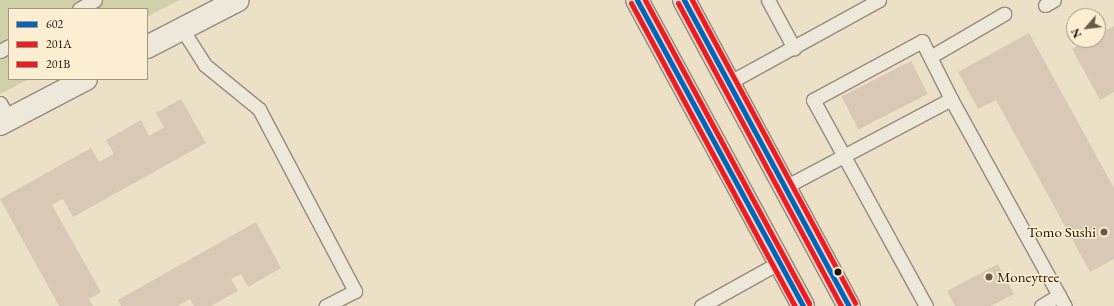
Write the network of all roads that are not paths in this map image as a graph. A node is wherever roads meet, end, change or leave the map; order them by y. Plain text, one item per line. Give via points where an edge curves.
1 (95, 0) edge
2 (638, 0) edge
3 (684, 0) edge
4 (768, 0) edge
5 (879, 0) edge
6 (230, 2) edge
7 (81, 8) edge
8 (1004, 14) dead end
9 (182, 29) junction
10 (148, 46) edge
11 (794, 48) junction
12 (930, 57) junction
13 (84, 80) edge
14 (730, 82) junction
15 (951, 98) junction
16 (3, 115) edge
17 (843, 156) junction
18 (785, 187) junction
19 (780, 262) junction
20 (1062, 301) edge
21 (326, 306) edge
22 (701, 306) edge
23 (803, 306) edge
24 (849, 306) edge
25 (926, 306) edge
26 (1040, 306) edge

1 - 7 lane
2 - 19 main road
3 - 14 main road
4 - 11 lane
5 - 11 lane
6 - 9 street
8 - 12 lane
9 - 10 street
9 - 21 lane via 205,65 259,109 355,291
11 - 14 lane
12 - 15 lane
12 - 17 lane via 922,41 813,100
13 - 16 street
14 - 18 main road
15 - 17 lane
15 - 20 lane
17 - 18 lane
17 - 25 lane
18 - 24 main road
19 - 22 lane
19 - 23 main road
20 - 26 lane

